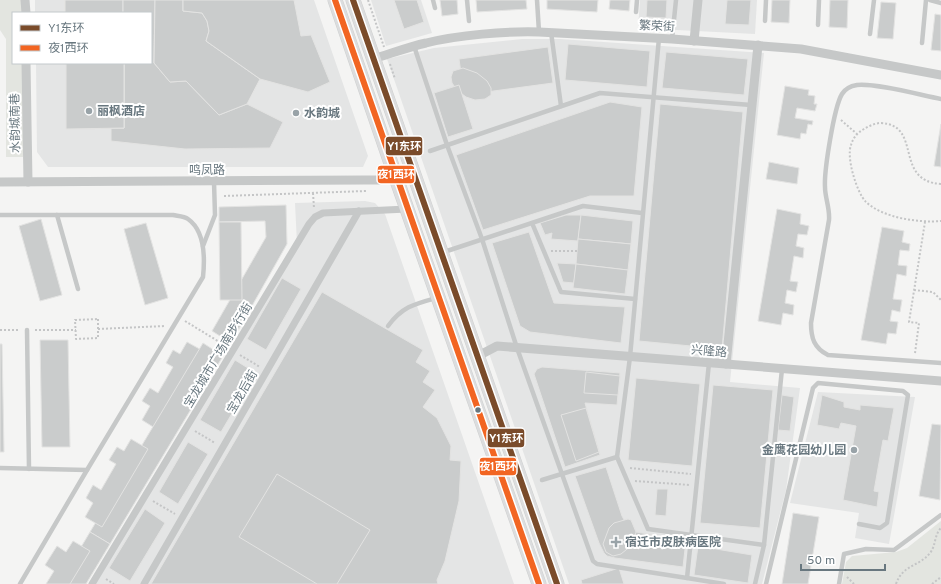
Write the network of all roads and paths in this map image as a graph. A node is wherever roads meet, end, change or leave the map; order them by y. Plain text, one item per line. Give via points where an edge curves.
1 (25, 0) edge
2 (335, 0) edge
3 (354, 0) edge
4 (433, 0) edge
5 (467, 0) edge
6 (537, 0) edge
7 (636, 0) edge
8 (676, 0) edge
9 (698, 0) edge
10 (766, 0) edge
11 (819, 0) edge
12 (874, 0) edge
13 (926, 0) edge
14 (930, 0) edge
15 (941, 3) edge
16 (435, 8) dead end
17 (26, 12) edge
18 (636, 12) dead end
19 (469, 21) dead end
20 (765, 21) dead end
21 (818, 25) dead end
22 (539, 32) junction
23 (551, 32) junction
24 (870, 34) dead end
25 (659, 38) junction
26 (672, 39) junction
27 (694, 41) junction
28 (922, 43) dead end
29 (758, 45) junction
30 (414, 46) junction
31 (373, 59) junction
32 (26, 64) edge
33 (941, 75) edge
34 (653, 98) junction
35 (941, 99) edge
36 (751, 105) junction
37 (561, 106) junction
38 (835, 115) junction
39 (857, 134) junction
40 (447, 145) junction
41 (430, 150) dead end
42 (413, 171) junction
43 (395, 176) junction
44 (0, 182) edge
45 (28, 182) junction
46 (214, 182) junction
47 (941, 184) edge
48 (368, 191) dead end
49 (313, 193) junction
50 (224, 196) dead end
51 (407, 209) junction
52 (359, 211) junction
53 (642, 213) junction
54 (0, 215) edge
55 (57, 215) junction
56 (315, 217) junction
57 (941, 221) edge
58 (925, 222) junction
59 (532, 223) junction
60 (482, 239) junction
61 (203, 246) junction
62 (577, 250) dead end
63 (545, 252) junction
64 (442, 253) junction
65 (78, 289) dead end
66 (914, 290) junction
67 (438, 297) junction
68 (635, 299) junction
69 (941, 300) edge
70 (179, 317) junction
71 (174, 325) junction
72 (388, 326) dead end
73 (98, 329) junction
74 (0, 330) edge
75 (27, 330) junction
76 (76, 330) junction
77 (517, 348) junction
78 (233, 350) junction
79 (478, 356) junction
80 (630, 357) junction
81 (914, 361) junction
82 (709, 363) junction
83 (941, 363) edge
84 (726, 364) junction
85 (782, 369) junction
86 (267, 371) junction
87 (941, 381) edge
88 (188, 426) junction
89 (223, 447) junction
90 (617, 457) junction
91 (0, 468) edge
92 (622, 468) junction
93 (29, 469) junction
94 (87, 470) junction
95 (562, 474) junction
96 (698, 474) junction
97 (542, 480) dead end
98 (627, 481) junction
99 (697, 486) junction
100 (145, 496) junction
101 (941, 515) edge
102 (182, 518) junction
103 (859, 524) dead end
104 (941, 528) edge
105 (692, 536) junction
106 (764, 545) junction
107 (941, 577) edge
108 (687, 578) junction
109 (20, 584) edge
110 (92, 584) edge
111 (144, 584) edge
112 (539, 584) edge
113 (557, 584) edge
114 (724, 584) edge
115 (755, 584) edge
116 (766, 584) edge
117 (839, 584) edge
118 (896, 584) edge
119 (932, 584) edge

1 - 17 street
2 - 43 main road
3 - 31 main road
4 - 16 lane
5 - 19 lane
6 - 22 lane
7 - 18 lane
8 - 26 lane
9 - 27 street
10 - 20 lane
11 - 21 lane
12 - 24 lane
13 - 28 lane
14 - 15 lane
22 - 23 street, 繁荣街
22 - 30 street, 繁荣街 via 440,40
23 - 25 street, 繁荣街
23 - 37 lane
25 - 26 street, 繁荣街
25 - 34 lane
26 - 27 street, 繁荣街
27 - 29 street, 繁荣街
29 - 33 street, 繁荣街 via 829,53
29 - 36 street
30 - 31 street, 繁荣街
30 - 40 lane
31 - 42 main road
32 - 45 street, 水韵城南巷
34 - 36 lane
34 - 37 lane via 600,93
34 - 53 lane
35 - 38 lane via 856,85 842,94
36 - 84 street
37 - 40 lane
38 - 39 path
38 - 81 lane via 824,185 830,211 811,323 811,337 828,355
39 - 47 path via 874,124 881,123 894,127 906,140 911,166 915,172
39 - 58 path via 850,146 850,156 861,196 872,207 902,219
40 - 41 lane
40 - 60 lane
42 - 43 street, 鸣凤路
42 - 64 main road
43 - 46 street, 鸣凤路 via 379,180
43 - 51 main road
44 - 45 street, 鸣凤路
45 - 46 street, 鸣凤路
46 - 61 lane via 215,215
48 - 49 path
49 - 50 path
49 - 56 path
51 - 52 street
51 - 67 main road
52 - 56 street via 323,213
52 - 86 street, 宝龙后街
53 - 59 lane via 583,206
53 - 68 lane
54 - 55 lane
55 - 61 lane via 172,215 186,218 194,225
55 - 65 lane
56 - 78 street, 宝龙城市广场南步行街
57 - 58 path
58 - 66 path
59 - 60 lane
59 - 63 lane
60 - 64 lane
60 - 77 lane
61 - 70 lane via 203,277
62 - 63 path
63 - 68 lane via 561,292
64 - 79 main road
66 - 69 path via 933,292
66 - 81 path via 909,322 919,323
67 - 72 lane via 405,308
67 - 112 main road
68 - 80 lane
70 - 71 lane
70 - 78 path
71 - 73 path
71 - 94 lane
73 - 76 path via 98,338 76,339
73 - 76 path via 98,319 75,320
74 - 75 path
75 - 76 path
75 - 93 lane
77 - 79 street, 兴隆路 via 496,346
77 - 80 street, 兴隆路
77 - 95 lane
78 - 86 path
78 - 88 street, 宝龙城市广场南步行街
79 - 113 main road
80 - 82 street, 兴隆路
80 - 90 lane
81 - 83 lane
82 - 84 street, 兴隆路
82 - 96 lane
84 - 85 street, 兴隆路
85 - 87 street, 兴隆路
85 - 106 lane
86 - 89 street, 宝龙后街
88 - 89 path
88 - 100 street, 宝龙城市广场南步行街
89 - 102 street, 宝龙后街
90 - 92 lane
90 - 95 lane
91 - 93 lane
92 - 96 path
92 - 98 lane
93 - 94 lane
94 - 109 lane
95 - 97 lane
95 - 108 lane via 593,560 597,564
96 - 99 lane
98 - 99 path
98 - 105 lane via 648,529
99 - 105 lane
100 - 102 path
100 - 110 street, 宝龙城市广场南步行街
101 - 117 lane via 894,550 866,548 844,554
102 - 111 street, 宝龙后街
103 - 116 lane via 880,528 886,524 908,396 903,391 818,382 813,388
104 - 118 path via 937,532 931,552 922,561 903,572
105 - 106 lane
105 - 108 lane
106 - 115 lane
107 - 119 path
108 - 114 lane

